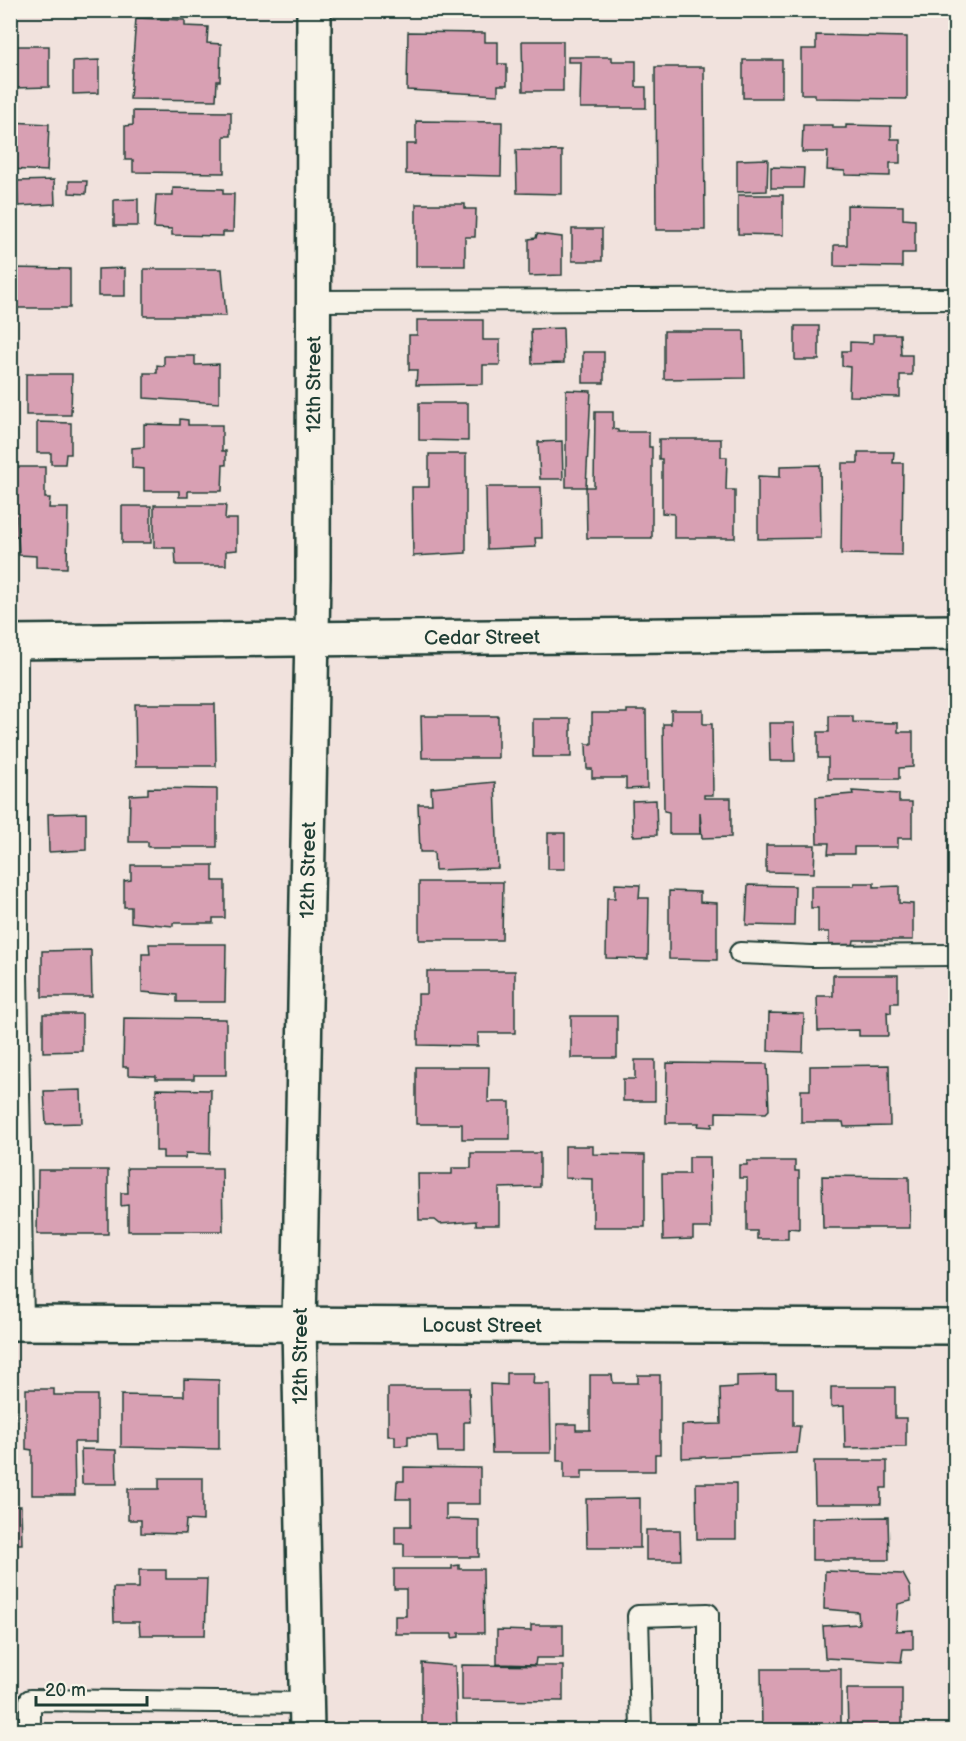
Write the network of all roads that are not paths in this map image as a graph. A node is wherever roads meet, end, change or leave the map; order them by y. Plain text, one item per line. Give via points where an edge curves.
1 (314, 10) edge
2 (956, 299) edge
3 (314, 301) junction
4 (956, 632) edge
5 (312, 638) junction
6 (14, 643) edge
7 (740, 952) dead end
8 (956, 955) edge
9 (14, 974) edge
10 (17, 1323) edge
11 (300, 1325) junction
12 (956, 1327) edge
13 (307, 1717) edge
14 (30, 1731) edge
15 (642, 1731) edge
16 (708, 1731) edge

1 - 3 street, 12th Street
2 - 3 lane
3 - 5 street, 12th Street
4 - 5 street, Cedar Street
5 - 6 street, Cedar Street
5 - 11 street, 12th Street
6 - 9 lane
7 - 8 lane
9 - 10 lane
10 - 11 street, Locust Street
11 - 12 street, Locust Street
11 - 13 street, 12th Street
13 - 14 lane via 30,1700
15 - 16 lane via 638,1616 708,1614

